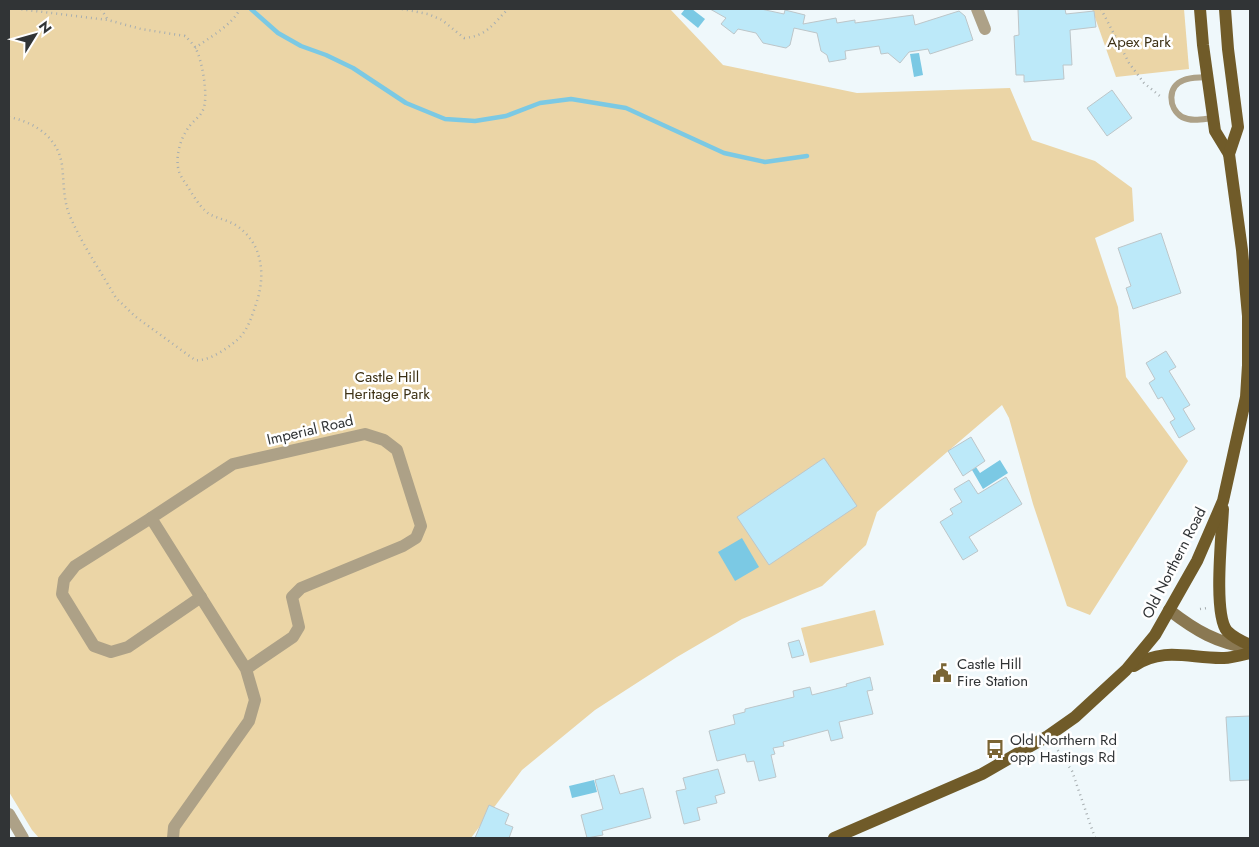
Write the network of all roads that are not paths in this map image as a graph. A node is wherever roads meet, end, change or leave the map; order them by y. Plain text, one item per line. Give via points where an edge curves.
1 (977, 9) edge
2 (1200, 9) edge
3 (1225, 9) edge
4 (985, 29) dead end
5 (1207, 77) junction
6 (1213, 118) junction
7 (1228, 154) junction
8 (1223, 501) junction
9 (151, 518) junction
10 (201, 597) junction
11 (1169, 610) junction
12 (1250, 646) edge
13 (1250, 653) edge
14 (246, 669) junction
15 (1126, 670) junction
16 (9, 814) edge
17 (23, 838) edge
18 (173, 838) edge
19 (834, 838) edge

1 - 4 street
2 - 5 main road, Old Northern Road
3 - 7 main road, Old Northern Road via 1238,127
5 - 6 main road, Old Northern Road
5 - 6 lane via 1182,80 1174,86 1170,98 1177,112 1186,118
6 - 7 main road, Old Northern Road via 1215,131
7 - 8 main road, Old Northern Road via 1242,250 1248,316 1248,365 1246,398
8 - 11 main road, Old Northern Road via 1197,560
8 - 12 main road via 1222,621 1227,632
9 - 10 street
9 - 10 street via 75,566 64,580 62,594 94,646 111,652 128,647
9 - 14 street, Imperial Road via 233,464 365,434 384,440 397,450 421,526 416,538 301,588 292,598 299,627 294,636
10 - 14 street
11 - 12 main road via 1213,639 1236,646
11 - 15 main road, Old Northern Road via 1155,635
13 - 15 main road via 1225,658 1158,655
14 - 18 street via 255,700 249,721 174,827
15 - 19 main road, Old Northern Road via 1075,717 982,774
16 - 17 street

